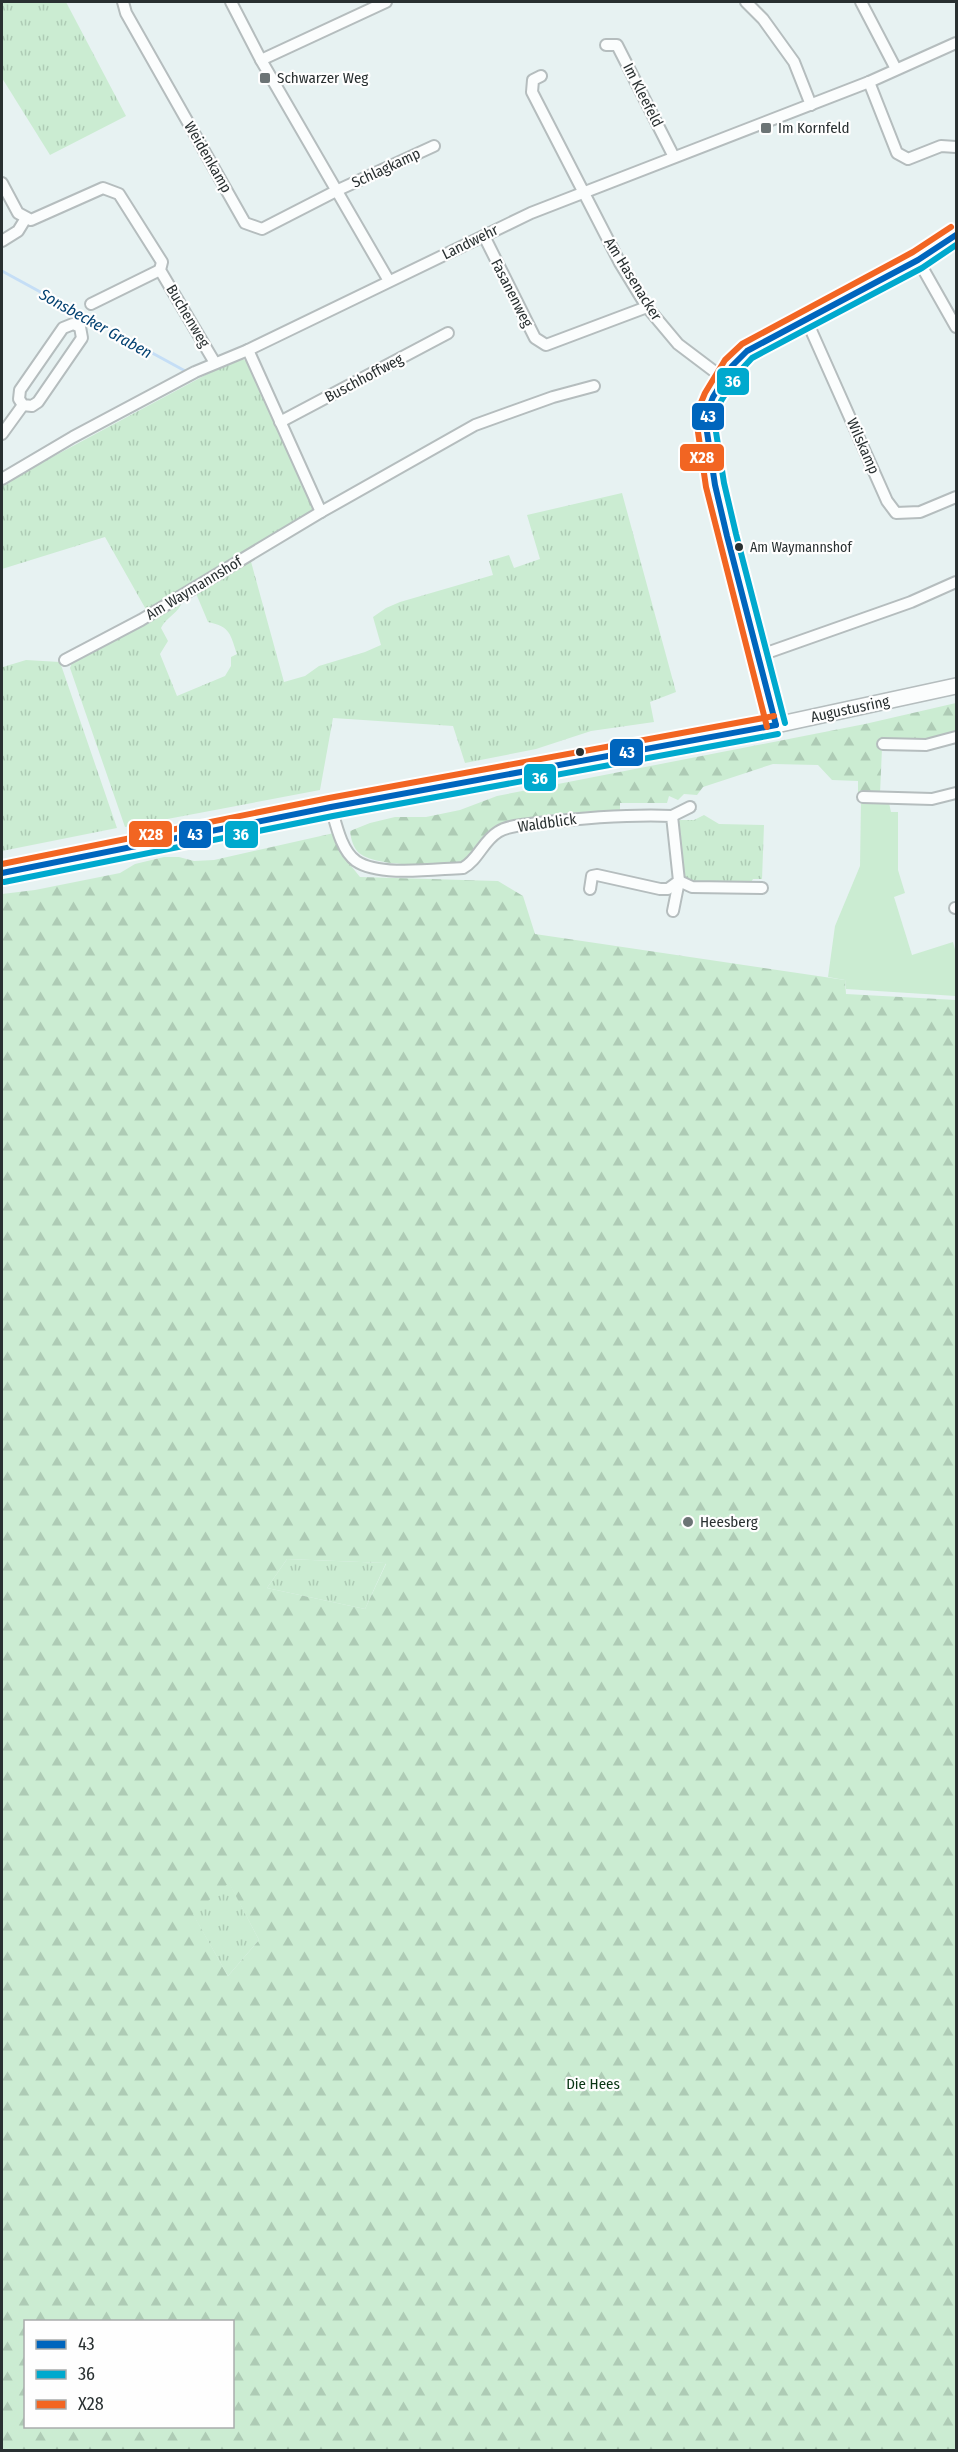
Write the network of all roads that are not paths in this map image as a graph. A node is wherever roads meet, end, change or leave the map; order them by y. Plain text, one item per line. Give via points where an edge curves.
1 (123, 2) edge
2 (231, 2) edge
3 (386, 2) edge
4 (746, 2) edge
5 (861, 2) edge
6 (957, 43) edge
7 (606, 45) dead end
8 (261, 60) junction
9 (896, 69) junction
10 (541, 76) dead end
11 (869, 82) junction
12 (811, 105) junction
13 (434, 146) dead end
14 (957, 147) edge
15 (674, 157) junction
16 (2, 183) edge
17 (338, 190) junction
18 (585, 192) junction
19 (26, 218) junction
20 (957, 235) edge
21 (484, 236) junction
22 (2, 241) edge
23 (918, 260) junction
24 (160, 270) junction
25 (389, 281) junction
26 (91, 304) dead end
27 (647, 307) junction
28 (806, 319) junction
29 (957, 327) edge
30 (448, 333) dead end
31 (248, 350) junction
32 (215, 363) junction
33 (723, 378) junction
34 (594, 386) dead end
35 (23, 405) junction
36 (280, 422) junction
37 (2, 434) edge
38 (3, 475) edge
39 (957, 497) edge
40 (321, 512) junction
41 (957, 582) edge
42 (758, 657) junction
43 (65, 660) dead end
44 (957, 686) edge
45 (776, 725) junction
46 (957, 737) edge
47 (883, 744) dead end
48 (957, 793) edge
49 (863, 797) dead end
50 (331, 807) junction
51 (690, 807) dead end
52 (672, 816) junction
53 (2, 873) edge
54 (679, 881) junction
55 (762, 888) dead end
56 (591, 889) dead end
57 (673, 911) dead end

1 - 17 street, Weidenkamp via 245,224 262,230
2 - 8 street
3 - 8 street
4 - 12 street via 794,62
5 - 9 street
6 - 9 street, Landwehr
7 - 15 street, Im Kleefeld via 617,45
8 - 17 street
9 - 11 street, Landwehr
10 - 18 street, Am Hasenacker via 533,80 532,92
11 - 12 street, Landwehr
11 - 14 street via 897,153 908,159 941,146
12 - 15 street, Landwehr
13 - 17 street, Schlagkamp
15 - 18 street, Landwehr
16 - 19 street via 14,207
17 - 25 street
18 - 21 street, Landwehr
18 - 27 street, Am Hasenacker
19 - 22 street via 18,231
19 - 24 street, Buchenweg via 37,219 103,188 112,190 119,194 162,262
20 - 23 main road
21 - 25 street, Landwehr
21 - 27 street, Fasanenweg via 536,338 546,345
23 - 28 main road
23 - 29 street
24 - 26 street, Buchenweg
24 - 32 street, Buchenweg
25 - 31 street, Landwehr
27 - 33 street, Am Hasenacker via 678,344
28 - 33 main road via 747,351
28 - 39 street, Wilskamp via 887,501 896,513 920,512
30 - 36 street, Buschhoffweg
31 - 32 street, Landwehr
31 - 36 street
32 - 38 street, Landwehr
33 - 42 main road via 709,407 710,457
34 - 40 street, Am Waymannshof via 475,425
35 - 35 street via 38,402 82,338 78,326 65,327 46,352 20,390
35 - 37 street
36 - 40 street
40 - 43 street, Am Waymannshof via 141,620
41 - 42 street
42 - 45 main road
44 - 45 main road, Augustusring
45 - 50 main road, Augustusring
46 - 47 street via 926,745
48 - 49 street via 932,799
50 - 52 street, Waldblick via 345,849 356,861 376,870 463,868 498,832 518,826 595,816
50 - 53 main road, Augustusring
51 - 52 street, Waldblick
52 - 54 street
54 - 55 street via 692,887
54 - 56 street via 668,889 660,889 597,874 592,876
54 - 57 street

